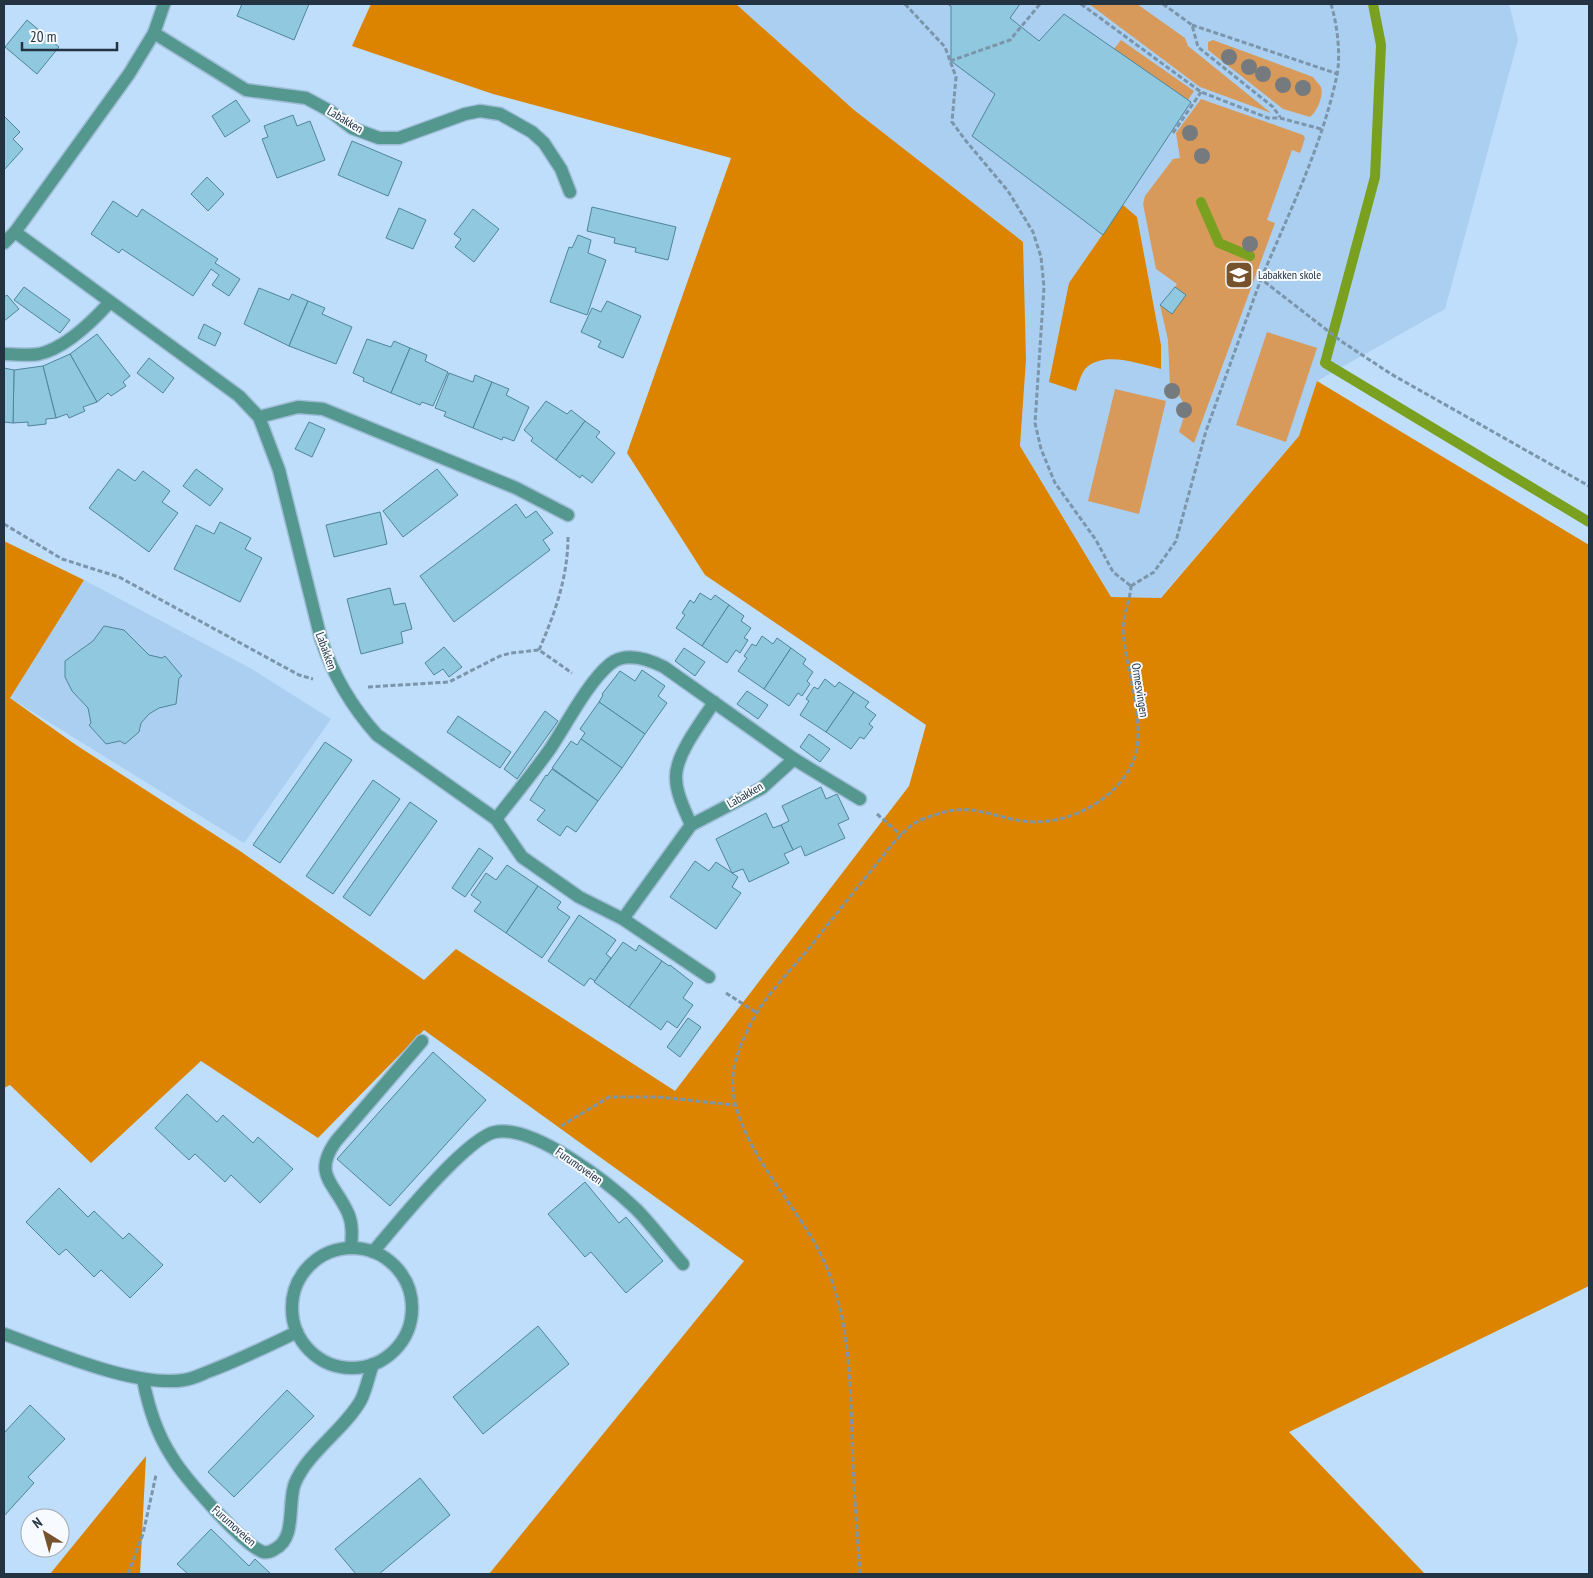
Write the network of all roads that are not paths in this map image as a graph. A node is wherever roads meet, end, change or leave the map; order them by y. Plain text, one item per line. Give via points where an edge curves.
1 (164, 4) edge
2 (154, 33) junction
3 (570, 192) dead end
4 (15, 232) junction
5 (4, 243) edge
6 (110, 302) junction
7 (4, 354) edge
8 (259, 417) junction
9 (568, 515) road end
10 (714, 702) junction
11 (794, 759) junction
12 (860, 799) road end
13 (496, 819) junction
14 (691, 825) junction
15 (623, 919) junction
16 (709, 977) road end
17 (422, 1042) dead end
18 (351, 1248) junction
19 (373, 1252) junction
20 (683, 1264) dead end
21 (297, 1332) junction
22 (4, 1334) edge
23 (373, 1364) junction
24 (143, 1379) junction

1 - 2 street
2 - 3 street, Labakken via 246,90 306,98 352,128 379,138 399,138 480,111 500,114 532,132 544,143 561,169
2 - 4 street via 103,112
4 - 5 street
4 - 6 street, Labakken
6 - 7 street via 71,338 50,351
6 - 8 street, Labakken via 239,396
8 - 9 street via 298,407 323,409 516,488
8 - 13 street, Labakken via 279,470 321,639 341,687 376,735
10 - 11 street
10 - 13 street via 651,660 626,657 610,663
10 - 14 street via 679,760 676,778 679,797
11 - 12 street
11 - 14 street, Labakken via 762,788
13 - 15 street, Labakken via 522,858 579,897
14 - 15 street, Labakken
15 - 16 street, Labakken
17 - 18 street via 325,1156 326,1175 349,1214
18 - 19 street
18 - 21 street via 319,1257 306,1268 292,1298 292,1316
19 - 20 street, Furumoveien via 423,1193 474,1144 495,1132 515,1132 554,1148 594,1175 636,1209
19 - 23 street via 391,1262 404,1278 411,1298 411,1318 404,1338
21 - 23 street via 320,1359 337,1366 355,1368
21 - 24 street via 187,1380
22 - 24 street
23 - 24 street, Furumoveien via 361,1400 296,1482 287,1533 280,1545 263,1552 199,1494 171,1456 148,1405

